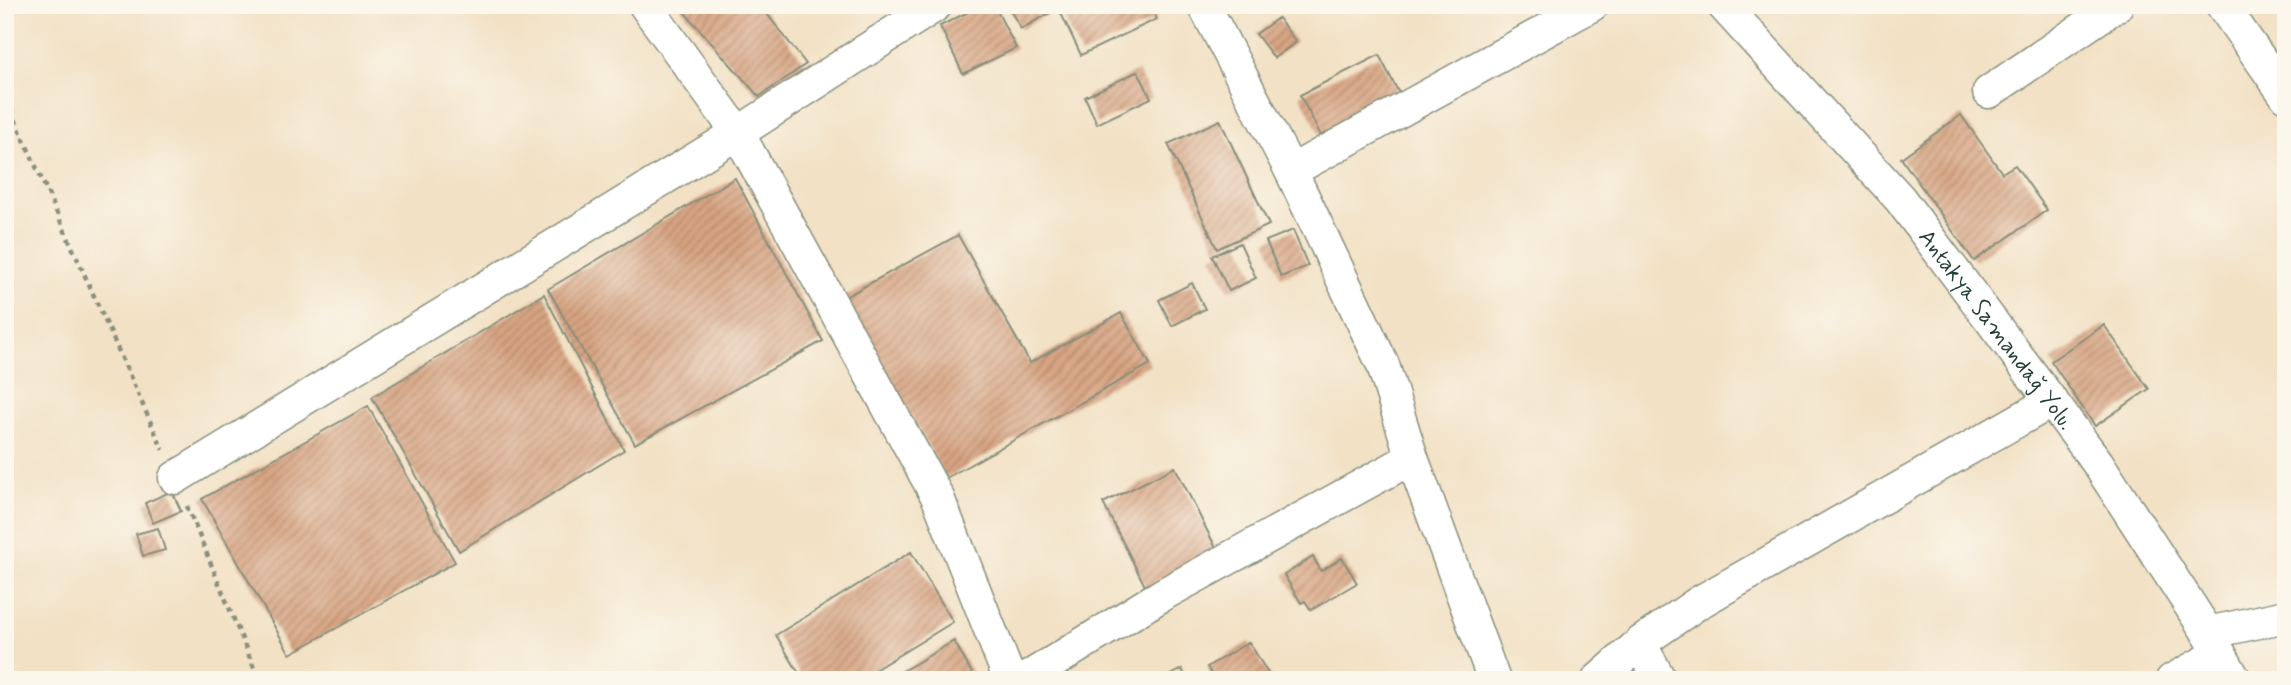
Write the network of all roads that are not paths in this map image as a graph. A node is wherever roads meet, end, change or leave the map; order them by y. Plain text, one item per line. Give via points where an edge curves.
1 (645, 5) edge
2 (936, 5) edge
3 (1205, 5) edge
4 (1592, 5) edge
5 (1723, 5) edge
6 (2117, 5) edge
7 (2222, 5) edge
8 (1989, 92) dead end
9 (2286, 96) edge
10 (738, 133) junction
11 (1291, 171) junction
12 (2052, 401) junction
13 (1412, 458) junction
14 (175, 478) road end
15 (2286, 616) edge
16 (1640, 643) junction
17 (2221, 656) edge
18 (1010, 680) edge
19 (1024, 680) edge
20 (1494, 680) edge
21 (1598, 680) edge
22 (1660, 680) edge
23 (2172, 680) edge

1 - 10 street
2 - 10 street
3 - 11 street
4 - 11 street
5 - 12 street, Antakya Samandağ Yolu. via 1900,200
6 - 8 street
7 - 9 street
10 - 14 street
10 - 18 street via 938,498
11 - 13 street via 1383,365
12 - 16 street via 1698,603
12 - 17 street, Antakya Samandağ Yolu. via 2097,461
13 - 19 street via 1162,595
13 - 20 street
15 - 17 street
16 - 21 street
16 - 22 street
17 - 23 street

